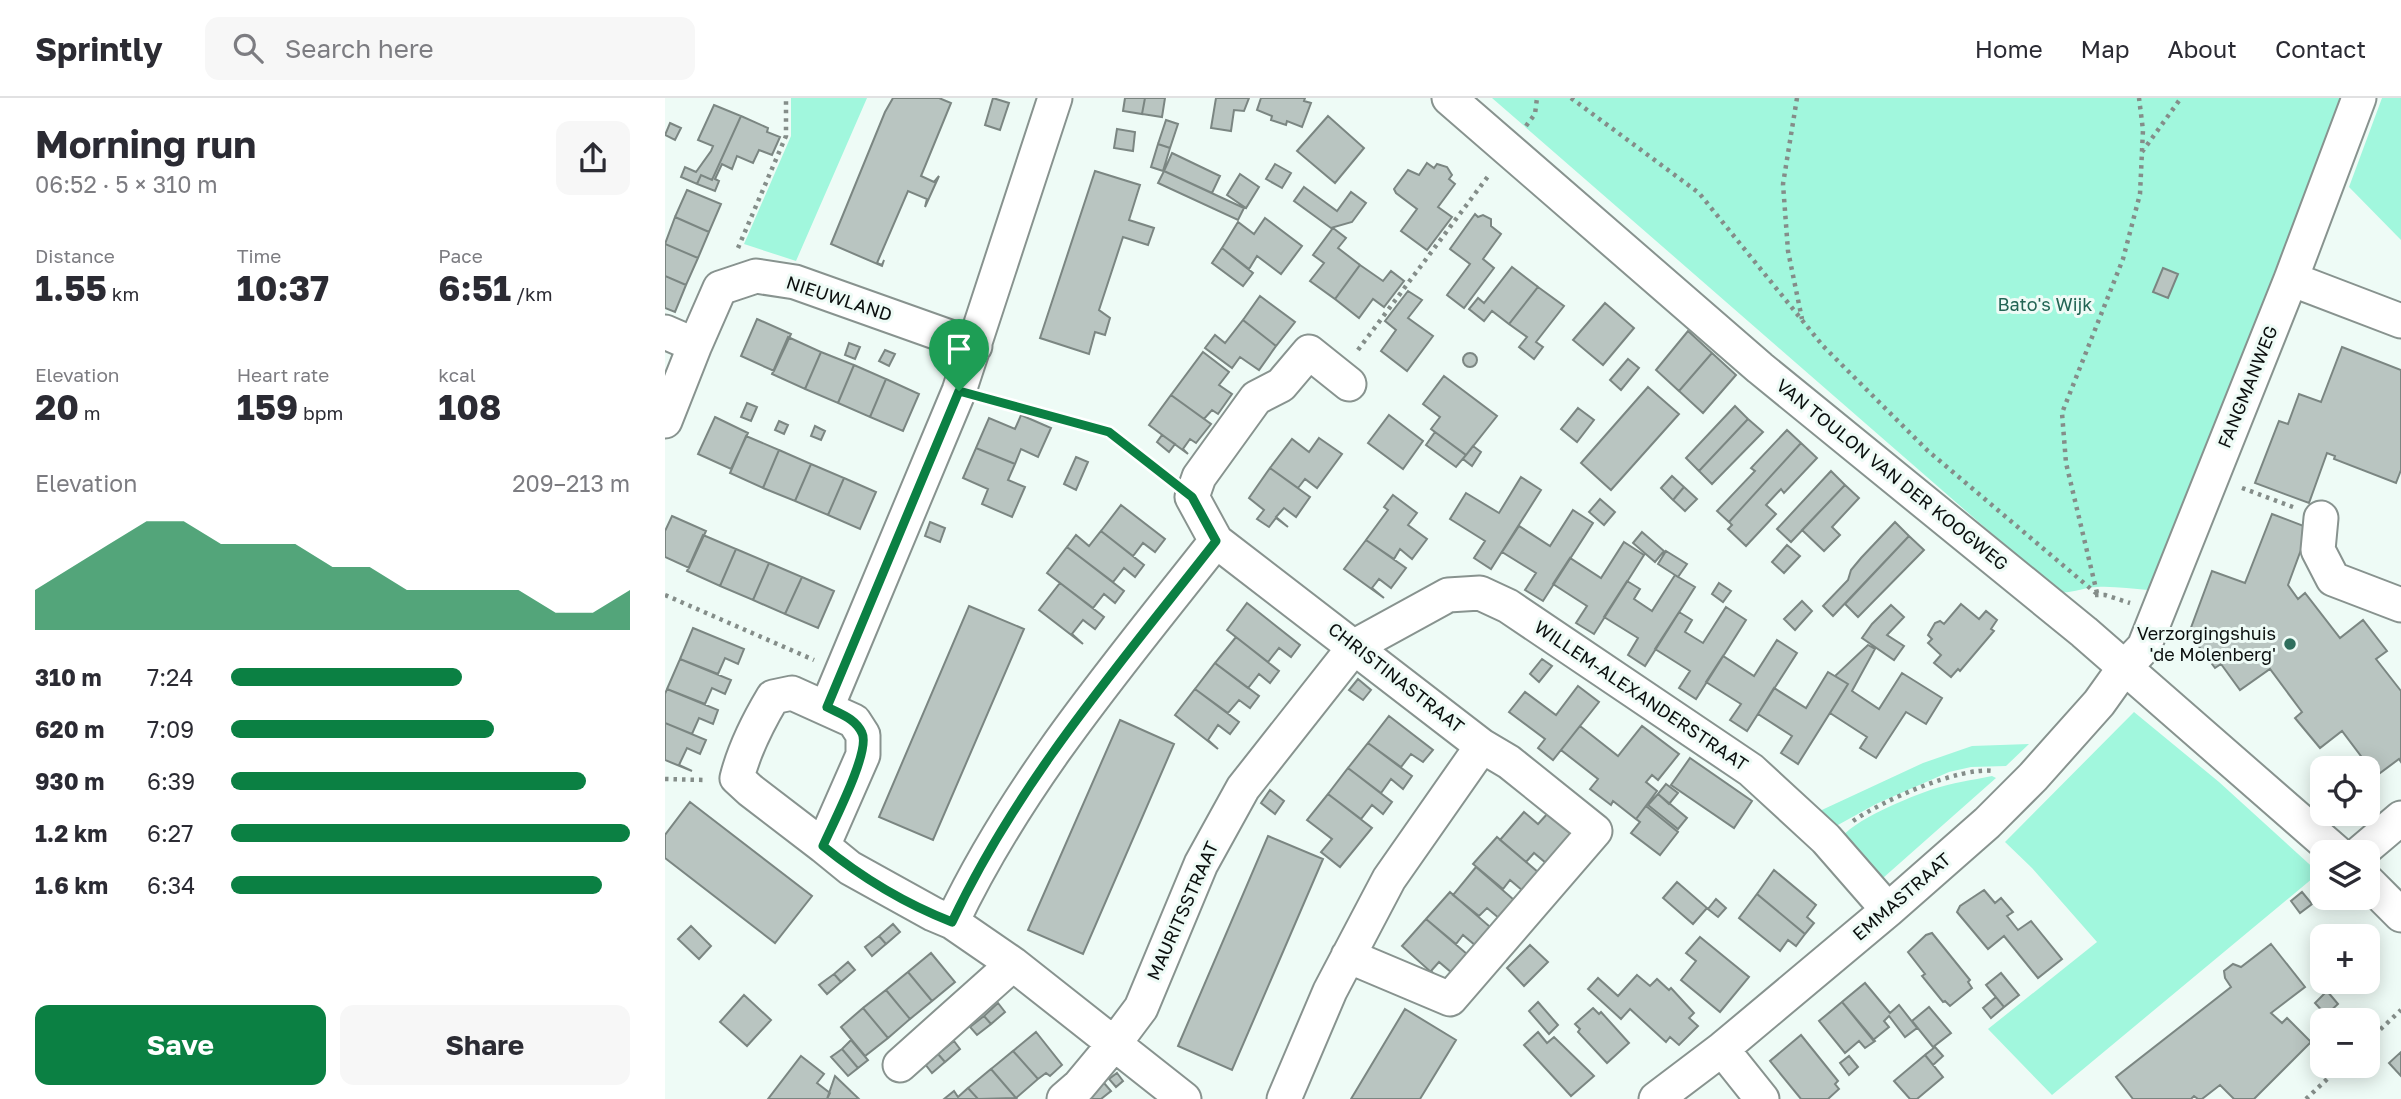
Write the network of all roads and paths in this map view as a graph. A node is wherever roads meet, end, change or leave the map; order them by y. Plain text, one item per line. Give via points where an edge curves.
1 (786, 98) edge
2 (1055, 98) edge
3 (1448, 98) edge
4 (1571, 98) edge
5 (1797, 98) edge
6 (2139, 98) edge
7 (2181, 98) edge
8 (2359, 98) edge
9 (1508, 151) junction
10 (2141, 152) junction
11 (2291, 279) junction
12 (720, 288) junction
13 (1802, 320) junction
14 (2401, 321) edge
15 (680, 339) edge
16 (975, 346) junction
17 (1344, 380) joint
18 (959, 391) junction
19 (665, 421) edge
20 (2212, 477) junction
21 (1192, 497) junction
22 (2321, 518) joint
23 (1216, 541) junction
24 (665, 595) edge
25 (2401, 605) edge
26 (1355, 646) junction
27 (2124, 668) junction
28 (841, 672) junction
29 (827, 707) junction
30 (1482, 746) junction
31 (2033, 777) junction
32 (737, 778) junction
33 (665, 779) edge
34 (2401, 818) edge
35 (1826, 839) junction
36 (2322, 840) edge
37 (2375, 840) edge
38 (823, 846) junction
39 (2380, 894) edge
40 (1888, 910) junction
41 (2401, 915) edge
42 (952, 922) junction
43 (1348, 956) junction
44 (1013, 964) junction
45 (2401, 1010) edge
46 (2380, 1030) edge
47 (1114, 1044) junction
48 (1722, 1049) junction
49 (900, 1065) dead end
50 (2328, 1078) edge
51 (1064, 1099) edge
52 (1184, 1099) edge
53 (1284, 1099) edge
54 (1655, 1099) edge
55 (1762, 1099) edge
56 (2306, 1099) edge

1 - 12 path via 786,136
2 - 16 street
3 - 9 street, VAN TOULON VAN DER KOOGWEG
4 - 13 path via 1699,193
5 - 13 path via 1783,184 1787,251
6 - 10 path
7 - 10 path
8 - 11 street, FANGMANWEG
9 - 17 path
9 - 27 street, VAN TOULON VAN DER KOOGWEG via 1760,368
10 - 13 path via 2140,194 2123,259 2063,413 2066,463 2097,594 1928,451
11 - 14 street
11 - 20 street, FANGMANWEG
12 - 15 street
12 - 16 street, NIEUWLAND via 756,276 795,282
15 - 19 street
16 - 18 street
17 - 21 street via 1309,352 1281,385 1257,398 1199,477
18 - 21 path via 1109,432
18 - 28 street
20 - 22 path
20 - 27 street, FANGMANWEG via 2144,647
21 - 23 street, CHRISTINASTRAAT
22 - 25 street via 2318,550 2333,579
23 - 26 street, CHRISTINASTRAAT
23 - 42 street via 1060,739 1024,792
24 - 28 path
26 - 30 street, CHRISTINASTRAAT
26 - 35 street, WILLEM-ALEXANDERSTRAAT via 1448,595 1481,593 1508,606 1751,770
26 - 47 street, MAURITSSTRAAT via 1243,788 1201,864 1141,1008
27 - 31 street, EMMASTRAAT
27 - 36 street, VAN TOULON VAN DER KOOGWEG
28 - 29 street
29 - 32 street via 792,693 773,697
29 - 38 street via 854,721 863,735 863,755
30 - 43 street via 1389,879
30 - 43 street, CHRISTINASTRAAT via 1595,831 1450,999
31 - 35 path via 1981,769 1947,776 1862,815
31 - 40 street, EMMASTRAAT
32 - 33 path
32 - 38 street
34 - 37 street
35 - 40 street, WILLEM-ALEXANDERSTRAAT
38 - 42 street via 850,868
39 - 41 street
40 - 48 street, EMMASTRAAT
42 - 44 street
43 - 53 street
44 - 47 street
44 - 49 street
45 - 46 path
47 - 51 street, MAURITSSTRAAT
47 - 52 street
48 - 54 street, EMMASTRAAT
48 - 55 street
50 - 56 path

